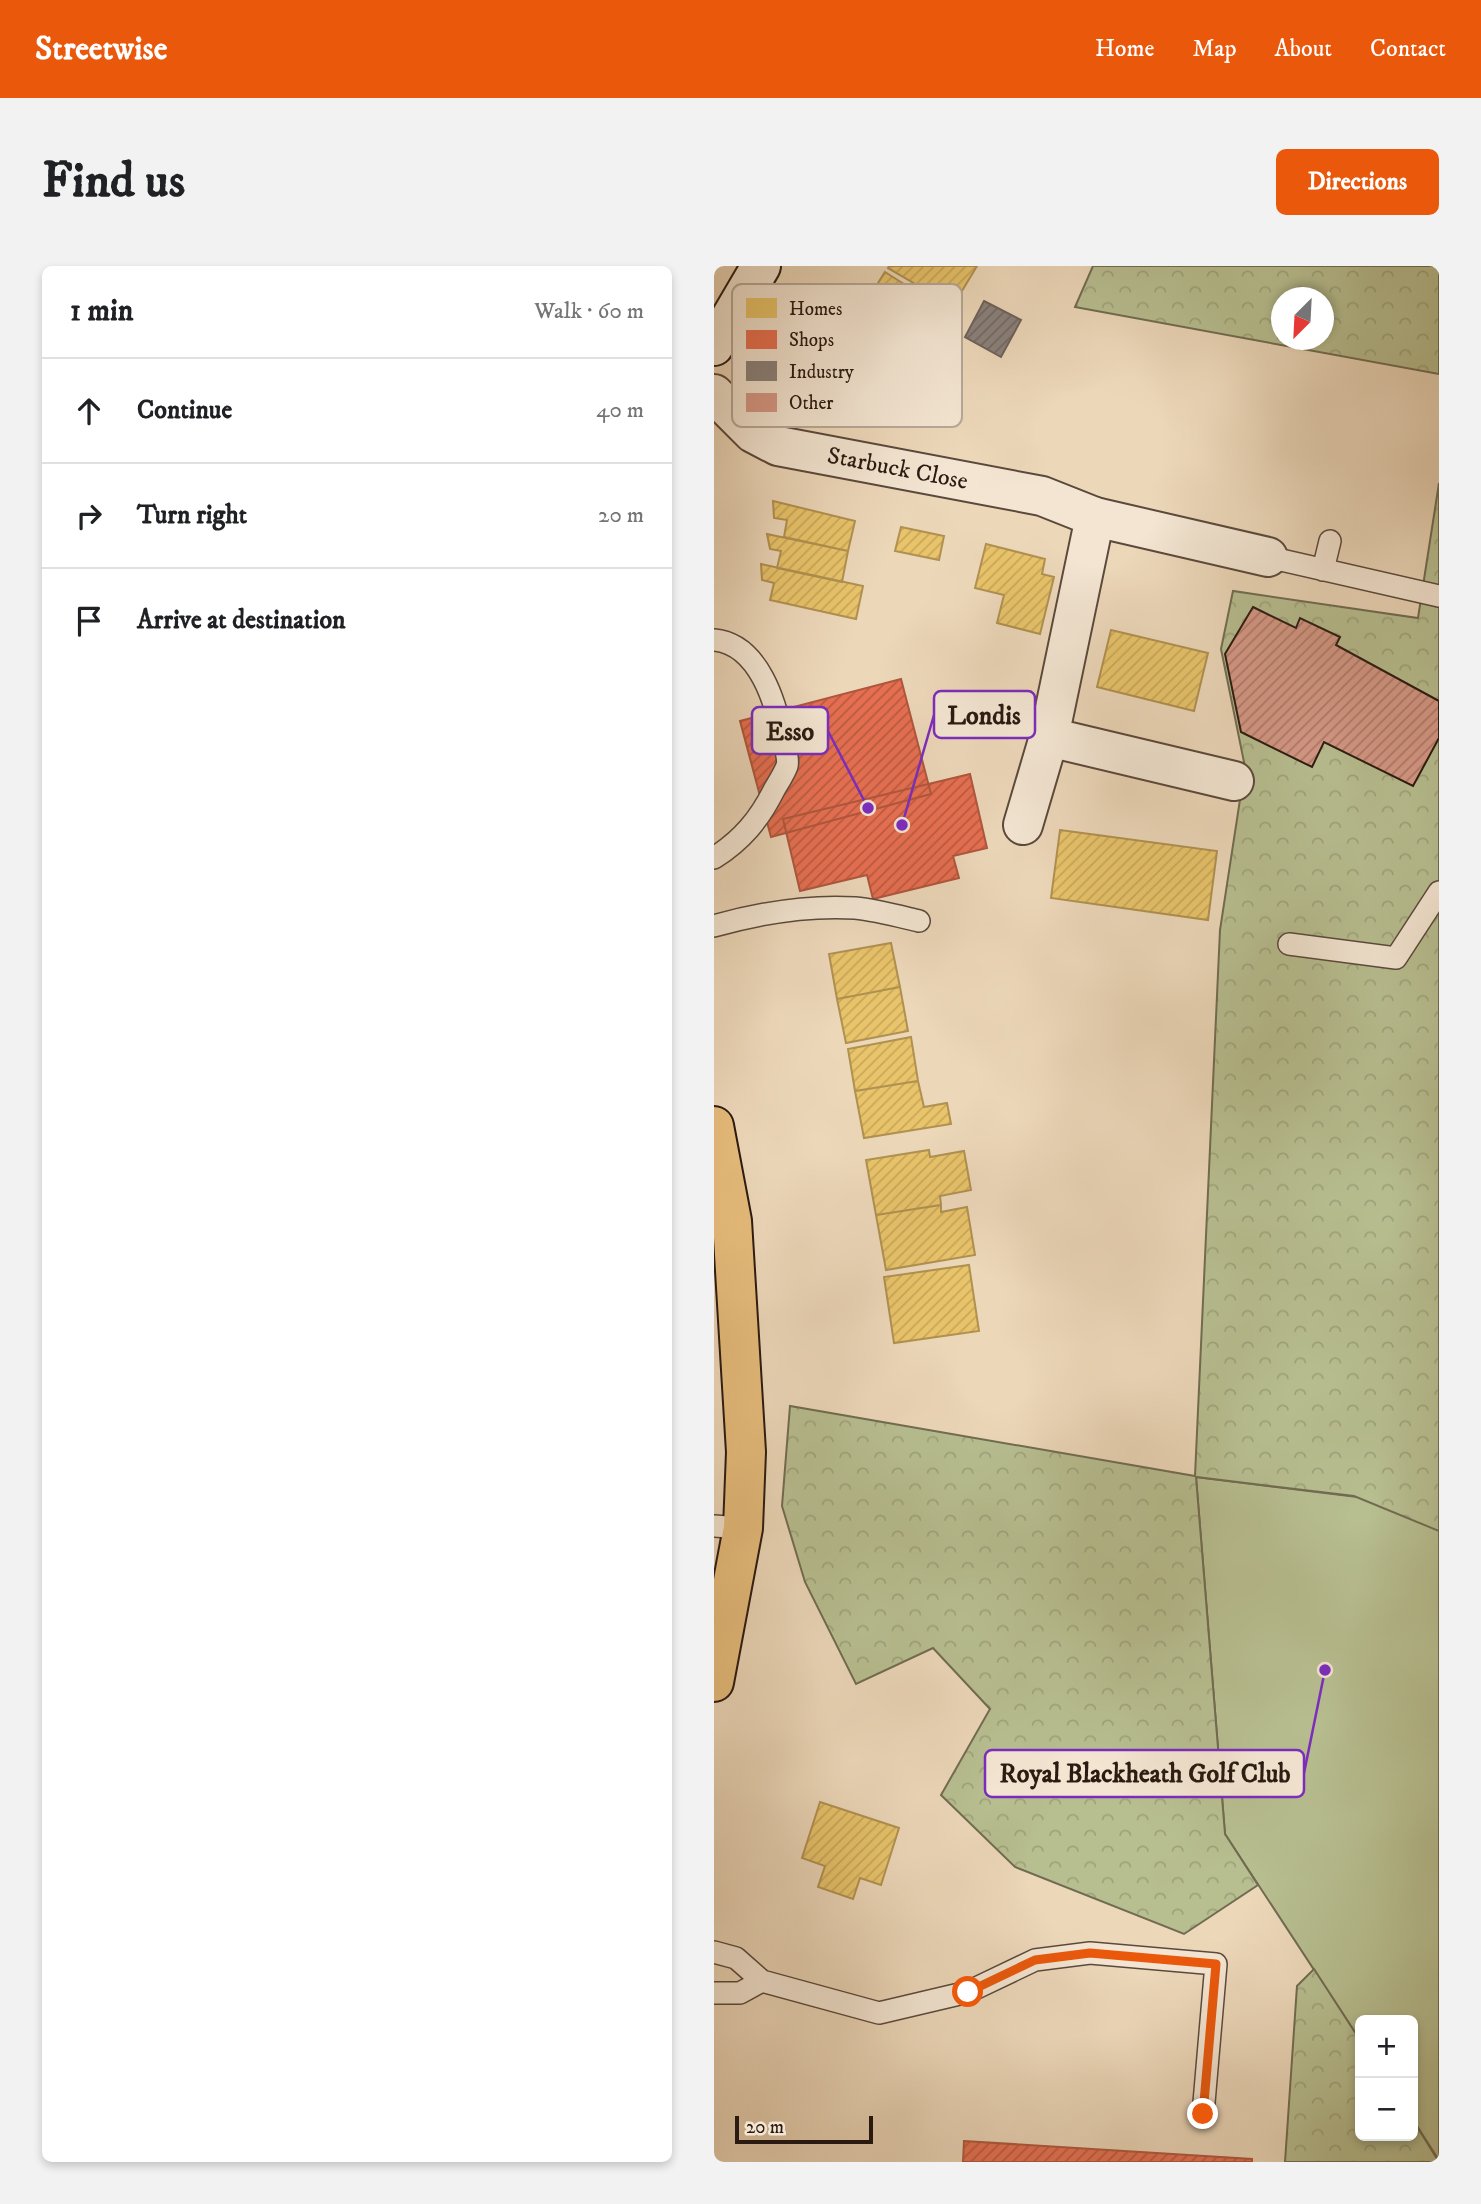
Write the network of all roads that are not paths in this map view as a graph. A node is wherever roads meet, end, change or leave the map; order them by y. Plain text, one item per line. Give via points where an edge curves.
1 (761, 266) edge
2 (750, 284) edge
3 (732, 315) edge
4 (714, 346) edge
5 (714, 394) edge
6 (732, 412) edge
7 (747, 427) edge
8 (1095, 517) junction
9 (1330, 541) dead end
10 (1268, 557) joint
11 (1323, 570) junction
12 (1439, 596) edge
13 (714, 640) edge
14 (1049, 737) junction
15 (1234, 781) dead end
16 (1023, 825) dead end
17 (714, 858) edge
18 (1439, 892) edge
19 (919, 921) dead end
20 (714, 926) edge
21 (1289, 944) dead end
22 (714, 1126) edge
23 (723, 1222) edge
24 (728, 1527) edge
25 (714, 1682) edge
26 (714, 1952) edge
27 (762, 1980) junction
28 (714, 1993) edge
29 (1203, 2114) dead end

1 - 2 street
3 - 4 street
5 - 6 street, Starbuck Close
7 - 8 street, Starbuck Close via 778,446 1042,496
8 - 10 street, Starbuck Close
8 - 14 street
9 - 11 lane
10 - 11 lane
11 - 12 lane
13 - 17 lane via 742,650 769,686 788,764 753,826
14 - 15 street
14 - 16 street
18 - 21 lane via 1396,958
19 - 20 lane via 857,908 806,907
22 - 23 main road
23 - 24 main road via 746,1452
24 - 25 main road
26 - 27 lane via 736,1958
27 - 28 lane via 740,1993
27 - 29 lane via 879,2012 968,1992 1035,1960 1090,1953 1216,1964

